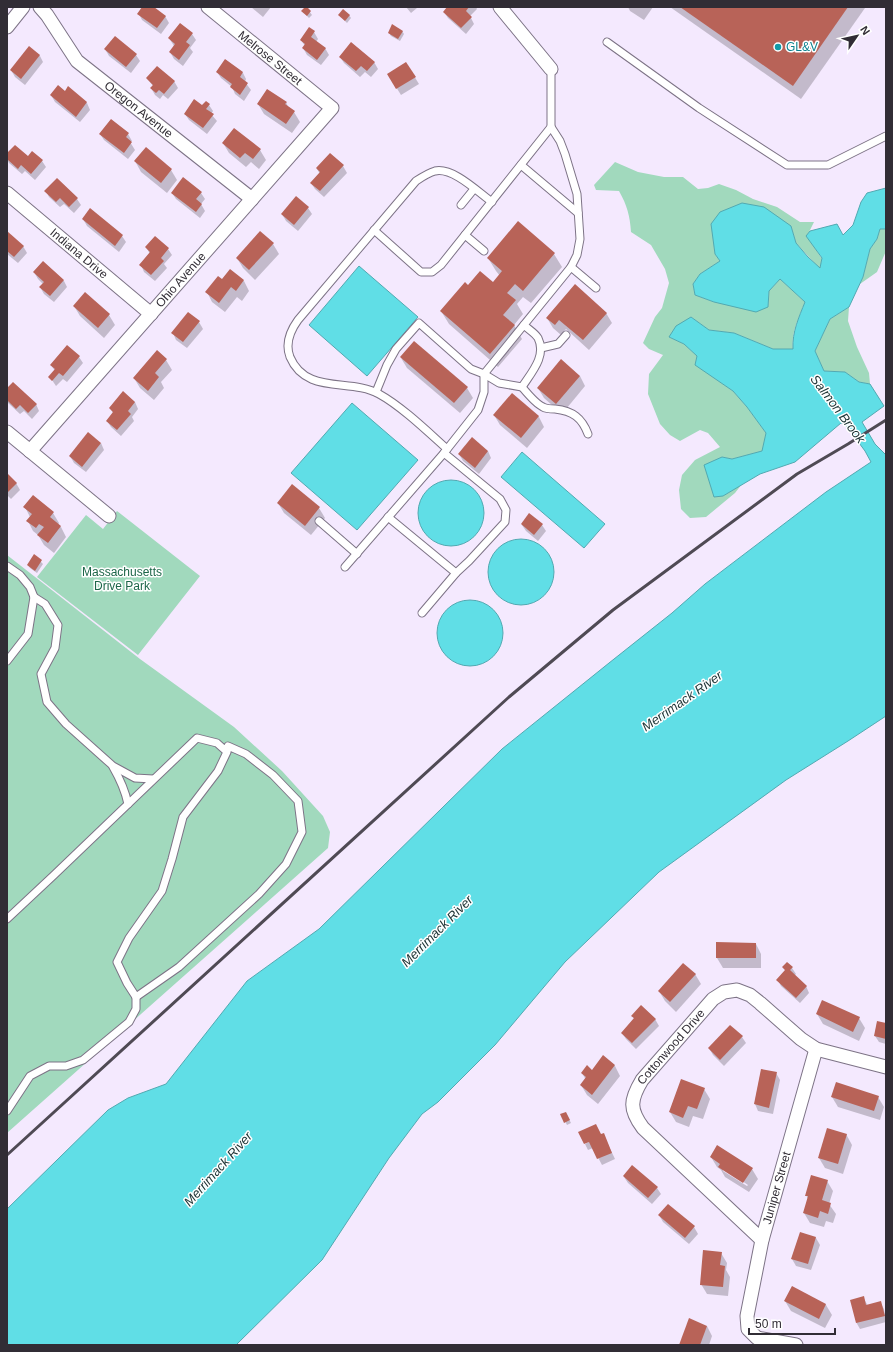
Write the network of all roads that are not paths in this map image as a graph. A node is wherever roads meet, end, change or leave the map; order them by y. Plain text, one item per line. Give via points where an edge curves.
1 (23, 7) edge
2 (40, 7) edge
3 (208, 7) edge
4 (500, 7) edge
5 (7, 27) edge
6 (607, 42) dead end
7 (551, 69) joint
8 (332, 108) joint
9 (551, 127) junction
10 (886, 136) edge
11 (521, 165) junction
12 (474, 189) junction
13 (7, 193) edge
14 (252, 199) junction
15 (492, 202) junction
16 (461, 205) dead end
17 (578, 213) junction
18 (374, 230) junction
19 (465, 235) junction
20 (484, 251) dead end
21 (571, 266) junction
22 (596, 288) dead end
23 (151, 314) junction
24 (524, 325) junction
25 (566, 335) dead end
26 (541, 348) junction
27 (484, 374) junction
28 (522, 388) junction
29 (376, 392) junction
30 (7, 432) edge
31 (588, 434) dead end
32 (30, 451) junction
33 (446, 451) junction
34 (108, 516) dead end
35 (388, 517) junction
36 (319, 521) dead end
37 (357, 554) junction
38 (7, 566) edge
39 (345, 567) dead end
40 (456, 573) junction
41 (34, 597) junction
42 (422, 613) dead end
43 (7, 661) edge
44 (226, 752) junction
45 (113, 766) junction
46 (153, 779) junction
47 (128, 804) junction
48 (7, 919) edge
49 (136, 997) junction
50 (816, 1048) junction
51 (886, 1067) edge
52 (7, 1111) edge
53 (762, 1240) junction
54 (796, 1345) edge

1 - 5 street
2 - 14 street, Oregon Avenue via 78,61
3 - 8 street, Melrose Street
4 - 7 street
6 - 10 lane via 699,108 787,165 828,165
7 - 9 lane
8 - 14 street, Ohio Avenue
9 - 11 lane
9 - 17 lane via 565,154 577,194
11 - 15 lane
11 - 17 lane
12 - 15 lane
12 - 16 lane
12 - 18 lane via 450,173 437,171 426,174 416,181
13 - 23 street, Indiana Drive
14 - 23 street, Ohio Avenue
15 - 19 lane
17 - 21 lane via 580,239 577,255
18 - 19 lane via 421,272 432,272 441,265
18 - 29 lane via 292,328 288,339 288,352 303,374 316,381
19 - 20 lane
21 - 22 lane
21 - 24 lane
23 - 32 street, Ohio Avenue
24 - 26 lane via 537,337
24 - 27 lane
25 - 26 lane via 558,344
26 - 28 lane via 538,362
27 - 28 lane via 499,383
27 - 29 lane via 471,369 419,323 396,349
27 - 33 lane via 484,392 478,410
28 - 31 lane via 543,408 558,409 579,418
29 - 33 lane via 389,400
30 - 32 street
32 - 34 street
33 - 35 lane
33 - 40 lane via 500,499 506,510 505,522
35 - 37 lane
35 - 40 lane
36 - 37 lane
37 - 39 lane
38 - 41 lane via 20,575
40 - 42 lane
41 - 43 lane via 28,634
41 - 45 lane via 45,604 58,625 55,648 41,674 47,702 66,724
44 - 46 lane via 217,744 197,738
44 - 49 lane via 218,771 183,817 162,891 129,938 117,962 126,983
44 - 49 lane via 228,746 246,754 273,775 298,801 302,832 286,864 259,894 180,967
45 - 46 lane via 135,778
45 - 47 lane via 121,780
46 - 47 lane
47 - 48 lane
49 - 52 lane via 136,1009 129,1022 82,1060 66,1066 49,1066 30,1076
50 - 51 street, Cottonwood Drive
50 - 53 street, Juniper Street
50 - 53 street, Cottonwood Drive via 801,1039 750,995 738,990 724,992 713,999 642,1080 635,1092 632,1104 635,1118 643,1128
53 - 54 street, Juniper Street via 746,1316 748,1329 757,1338

